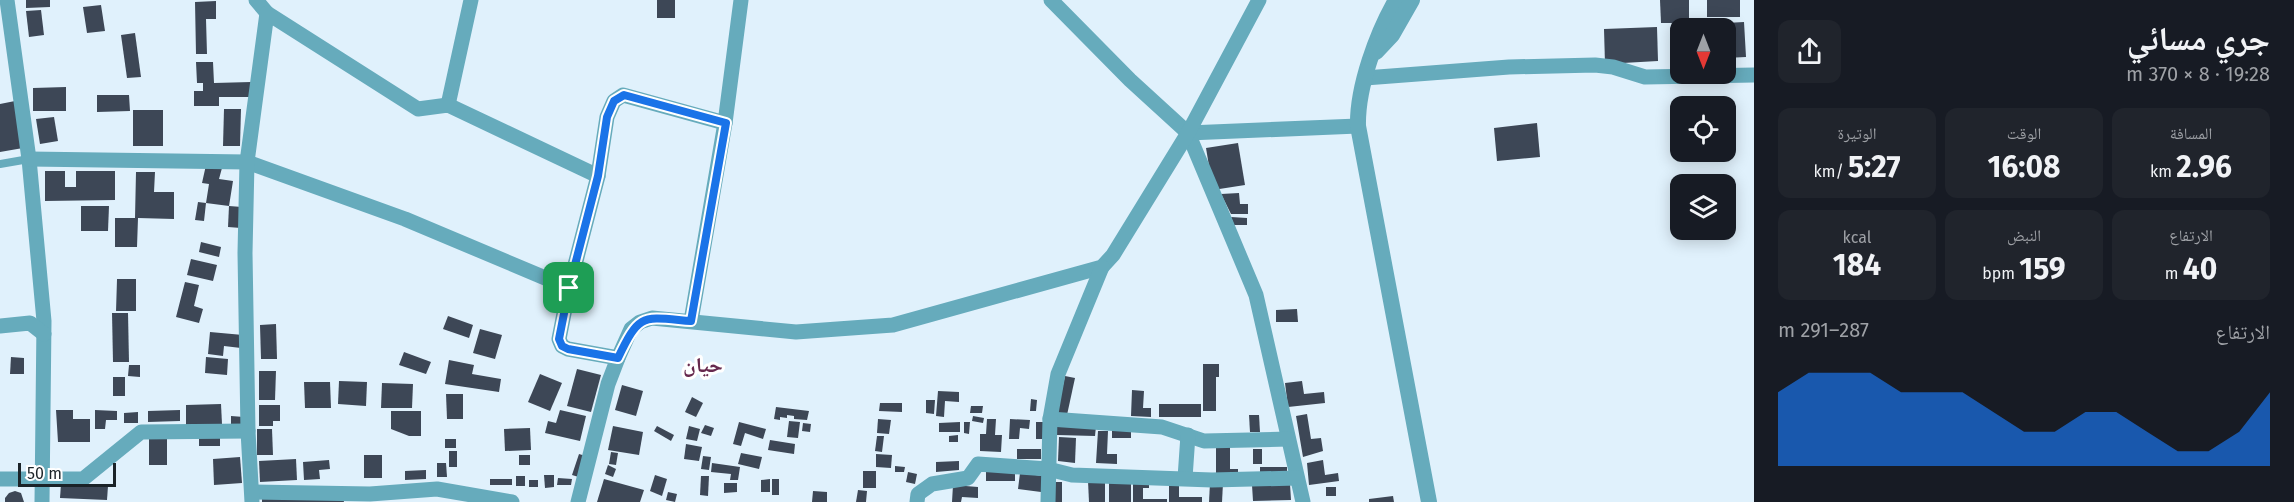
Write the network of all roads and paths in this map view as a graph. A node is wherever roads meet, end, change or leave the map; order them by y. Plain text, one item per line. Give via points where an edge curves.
1 (7, 0) edge
2 (256, 0) edge
3 (471, 0) edge
4 (741, 0) edge
5 (1051, 0) edge
6 (1259, 0) edge
7 (1396, 0) edge
8 (1412, 0) edge
9 (269, 7) edge
10 (1373, 55) junction
11 (1754, 75) edge
12 (1365, 78) junction
13 (448, 105) junction
14 (726, 123) junction
15 (1358, 126) junction
16 (1188, 133) junction
17 (29, 159) junction
18 (247, 162) junction
19 (0, 164) edge
20 (598, 176) junction
21 (1102, 267) junction
22 (569, 288) junction
23 (691, 321) junction
24 (0, 326) edge
25 (44, 334) junction
26 (618, 358) junction
27 (1050, 419) junction
28 (248, 431) junction
29 (1188, 435) junction
30 (1288, 439) junction
31 (1048, 469) junction
32 (1185, 478) junction
33 (1298, 478) junction
34 (0, 479) edge
35 (42, 479) junction
36 (409, 496) edge
37 (253, 497) edge
38 (42, 502) edge
39 (512, 502) edge
40 (578, 502) edge
41 (917, 502) edge
42 (1048, 502) edge
43 (1303, 502) edge
44 (1430, 502) edge

1 - 17 street
2 - 9 street
3 - 13 street
4 - 14 street
5 - 16 street
6 - 16 street
7 - 10 street
8 - 10 street via 1392,35
9 - 13 street via 418,110
9 - 18 street
10 - 12 street
11 - 12 street via 1645,77 1595,65
12 - 15 street
13 - 20 street
14 - 20 street via 624,95 614,101 607,117
14 - 23 street
15 - 16 street
15 - 44 street
16 - 21 street
16 - 30 street via 1256,295
17 - 18 street
17 - 19 lane
17 - 25 street
18 - 22 street via 405,219
18 - 28 street via 244,253
20 - 22 street
21 - 23 street via 893,325 796,333
21 - 27 street via 1058,374
22 - 26 street via 559,339 562,346
23 - 26 street via 652,318 640,322
24 - 25 street via 30,323
25 - 35 street
26 - 40 street
27 - 29 street via 1162,427
27 - 31 street
28 - 35 street via 141,432 83,479
28 - 37 street
29 - 30 street via 1204,441
29 - 32 street
30 - 33 street
31 - 32 street via 1072,475
31 - 41 street via 978,464 968,478 932,484 918,494
31 - 42 street
32 - 33 street
33 - 43 street
34 - 35 street
35 - 38 street
36 - 37 street
36 - 39 street via 437,489

